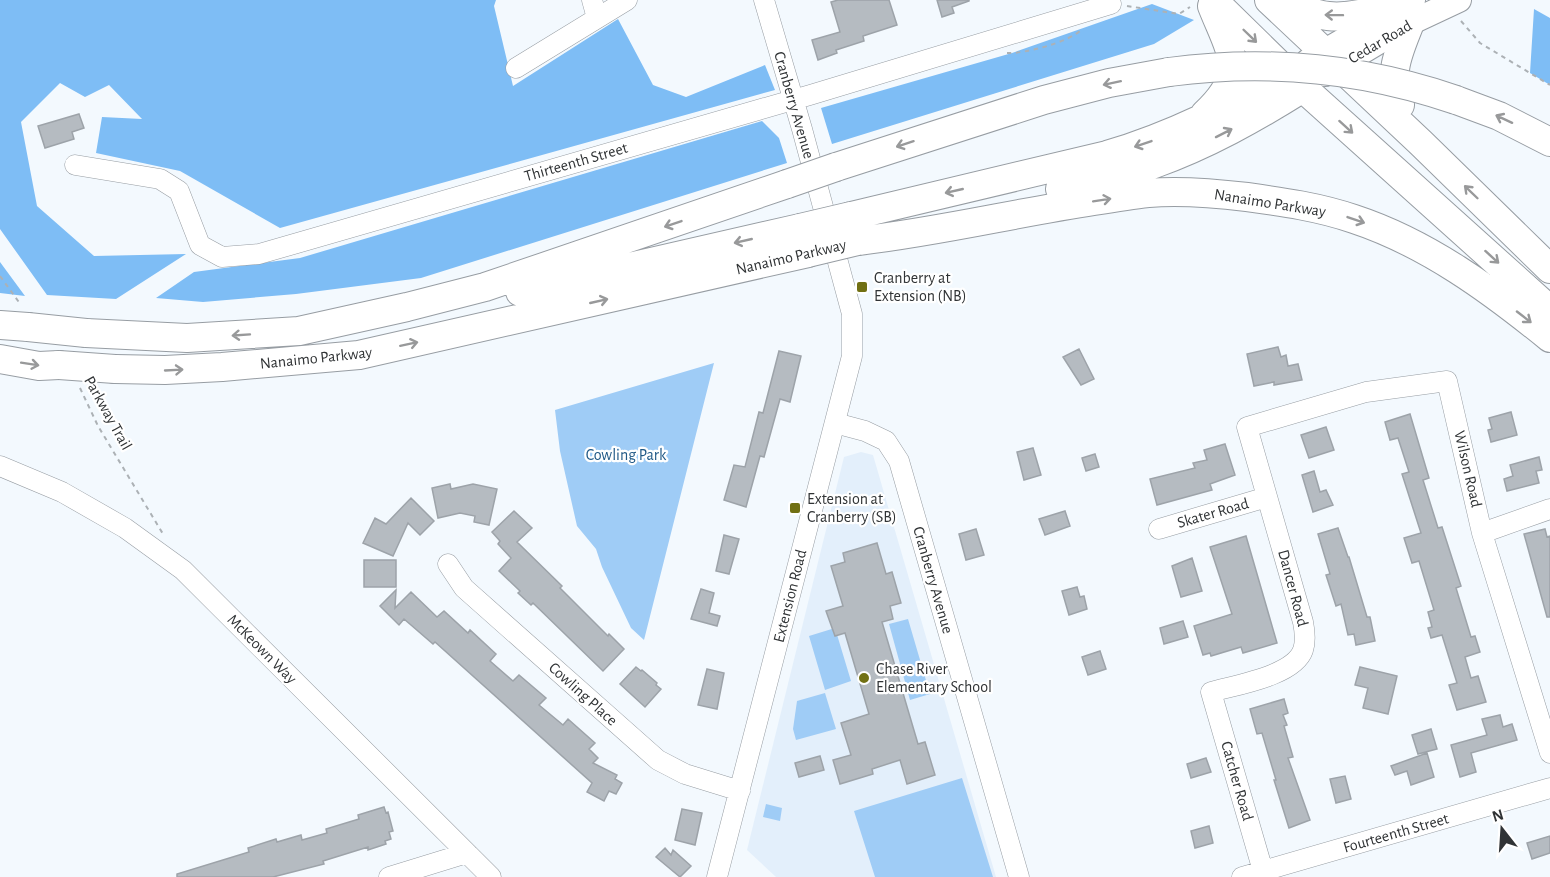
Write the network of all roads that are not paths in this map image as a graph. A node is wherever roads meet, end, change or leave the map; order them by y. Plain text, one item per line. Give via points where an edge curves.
1 (627, 0) edge
2 (764, 0) edge
3 (1269, 0) edge
4 (1284, 0) edge
5 (1458, 0) edge
6 (1205, 2) edge
7 (1098, 4) edge
8 (1411, 8) edge
9 (594, 9) edge
10 (1331, 58) junction
11 (516, 68) dead end
12 (1295, 81) junction
13 (793, 99) junction
14 (1197, 122) junction
15 (1550, 142) edge
16 (1421, 143) junction
17 (75, 165) dead end
18 (854, 229) junction
19 (804, 241) junction
20 (1550, 269) edge
21 (1550, 310) edge
22 (852, 314) joint
23 (0, 325) edge
24 (299, 331) junction
25 (1550, 338) edge
26 (0, 359) edge
27 (835, 423) junction
28 (1247, 427) joint
29 (0, 466) edge
30 (1267, 497) junction
31 (1550, 509) edge
32 (1159, 529) dead end
33 (1482, 532) junction
34 (448, 564) dead end
35 (1211, 692) joint
36 (1550, 753) edge
37 (1550, 788) edge
38 (740, 791) junction
39 (467, 853) junction
40 (1263, 871) junction
41 (389, 877) edge
42 (491, 877) edge
43 (717, 877) edge
44 (1019, 877) edge
45 (1242, 877) edge

1 - 9 street
2 - 13 street, Cranberry Avenue
3 - 10 highway
8 -> 4 highway via 1329,16
5 - 8 main road, Cedar Road
6 -> 12 highway
6 - 14 highway via 1231,50 1234,73 1221,99
7 - 13 street, Thirteenth Street
8 - 10 main road, Cedar Road
8 - 16 highway via 1395,63 1394,89 1402,112
9 - 11 street
10 - 12 main road, Cedar Road
10 - 16 highway
12 - 14 highway
18 -> 12 highway via 915,222 1152,165 1209,141
12 -> 21 highway
13 - 17 street, Thirteenth Street via 259,254 222,257 200,245 178,191 160,179
13 - 22 street, Cranberry Avenue
14 -> 18 highway via 1107,155
15 -> 24 highway, Nanaimo Parkway, bridge via 1456,99 1373,78 1315,68 1258,65 1169,72 1044,100 485,287
20 -> 16 highway
18 - 19 highway, bridge
18 -> 25 highway, Nanaimo Parkway via 908,235 1149,193 1205,192 1296,204 1354,219 1431,255 1479,283
19 -> 24 highway via 341,328
26 -> 19 highway, Nanaimo Parkway, bridge via 69,375 116,369 222,368 359,355
22 - 27 street, Extension Road via 852,356
24 -> 23 highway, Nanaimo Parkway, bridge via 187,338 86,333 25,316
27 - 38 street, Extension Road
27 - 44 street, Cranberry Avenue via 886,441 899,461
28 - 30 street, Dancer Road
28 - 33 street, Wilson Road via 1366,392 1447,381
29 - 39 street, McKeown Way via 70,496 125,528 183,570
30 - 32 street, Skater Road
30 - 35 street, Dancer Road via 1303,622 1302,652 1280,672
31 - 33 street
33 - 36 street, Wilson Road
34 - 38 street, Cowling Place via 464,588 658,760 684,774
35 - 40 street, Catcher Road
37 - 40 street, Fourteenth Street
38 - 43 street, Extension Road
39 - 41 street
39 - 42 street, McKeown Way
40 - 45 street, Fourteenth Street

